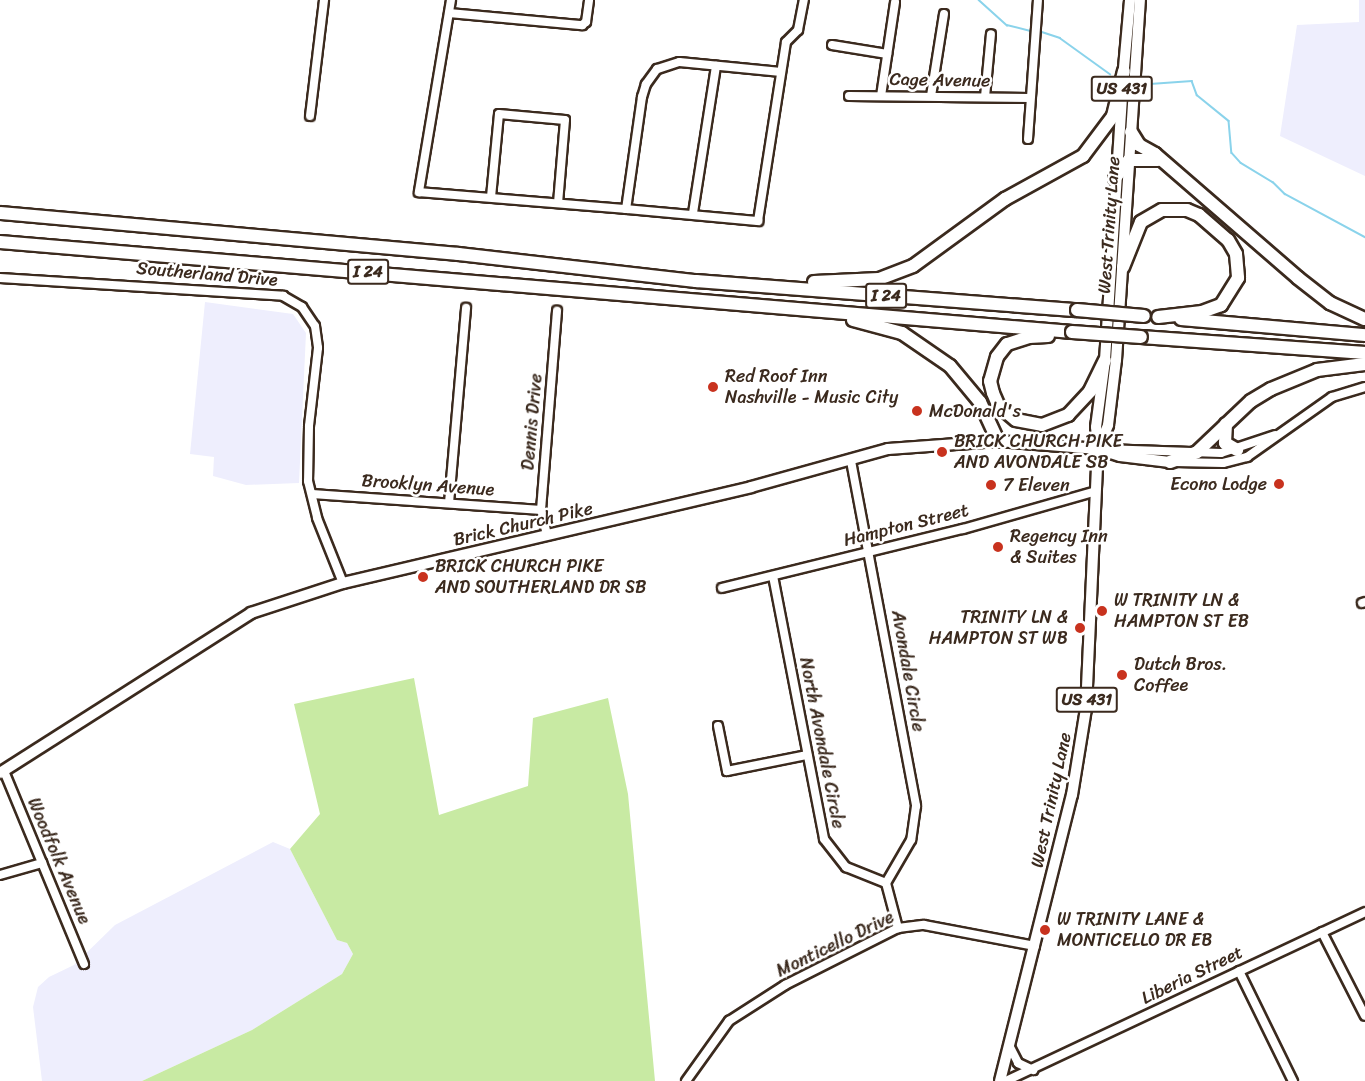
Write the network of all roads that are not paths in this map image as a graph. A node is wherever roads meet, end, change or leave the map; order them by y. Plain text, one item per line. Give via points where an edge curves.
1 (324, 0) edge
2 (451, 0) edge
3 (589, 0) edge
4 (804, 0) edge
5 (1130, 0) edge
6 (1140, 0) edge
7 (895, 2) dead end
8 (1038, 4) edge
9 (449, 13) junction
10 (944, 14) dead end
11 (991, 34) dead end
12 (832, 45) dead end
13 (887, 54) junction
14 (716, 66) junction
15 (1124, 71) junction
16 (781, 72) junction
17 (849, 96) dead end
18 (881, 96) junction
19 (931, 96) junction
20 (985, 97) junction
21 (1030, 98) junction
22 (309, 116) dead end
23 (1131, 132) junction
24 (1028, 139) dead end
25 (1130, 160) junction
26 (1164, 163) junction
27 (1115, 178) junction
28 (491, 198) junction
29 (558, 203) junction
30 (626, 209) junction
31 (0, 213) edge
32 (693, 213) junction
33 (0, 242) edge
34 (1123, 267) junction
35 (0, 278) edge
36 (696, 281) junction
37 (736, 303) junction
38 (466, 308) dead end
39 (558, 311) dead end
40 (1158, 317) junction
41 (1365, 320) edge
42 (1072, 332) junction
43 (1365, 335) edge
44 (1365, 353) edge
45 (1105, 360) junction
46 (1365, 364) edge
47 (1365, 387) edge
48 (1226, 424) junction
49 (1284, 431) junction
50 (998, 441) junction
51 (1098, 449) junction
52 (1237, 450) junction
53 (1197, 452) junction
54 (851, 461) junction
55 (1170, 462) junction
56 (1096, 491) junction
57 (312, 494) junction
58 (449, 503) junction
59 (541, 510) junction
60 (547, 535) junction
61 (869, 550) junction
62 (773, 576) junction
63 (343, 583) junction
64 (722, 588) dead end
65 (718, 726) dead end
66 (807, 755) junction
67 (2, 772) edge
68 (42, 863) junction
69 (0, 875) edge
70 (886, 883) junction
71 (1365, 912) edge
72 (898, 928) junction
73 (1322, 932) junction
74 (1035, 946) junction
75 (84, 964) dead end
76 (1239, 971) junction
77 (1365, 1016) edge
78 (1010, 1047) junction
79 (1033, 1070) junction
80 (688, 1078) edge
81 (700, 1081) edge
82 (1000, 1081) edge
83 (1006, 1081) edge
84 (1293, 1081) edge

1 - 22 street
2 - 9 street
3 - 9 street via 586,22 582,25
4 - 16 street via 801,23 786,42
5 - 15 main road, West Trinity Lane / US 431
6 - 23 main road, West Trinity Lane / US 431
7 - 13 street
8 - 21 street
9 - 28 street via 419,192
10 - 19 street
11 - 20 street
12 - 13 street
13 - 18 street
14 - 16 street
14 - 30 street via 679,62 657,69 650,77 642,97
14 - 32 street
15 - 27 main road, West Trinity Lane / US 431
15 - 36 highway via 1113,116 1083,156 1005,199 913,266 879,279 831,283 750,278
16 - 32 street via 758,220
17 - 18 street, Cage Avenue
18 - 19 street, Cage Avenue
19 - 20 street, Cage Avenue
20 - 21 street, Cage Avenue
21 - 24 street
23 - 25 main road, West Trinity Lane / US 431
23 - 26 highway via 1139,145
25 - 26 highway via 1145,157
25 - 27 highway
25 - 34 main road, West Trinity Lane / US 431
26 - 41 highway via 1315,292
27 - 45 main road, West Trinity Lane / US 431
28 - 29 street
28 - 29 street via 499,114 565,120
29 - 30 street
30 - 32 street
31 - 36 highway, I 24 via 458,254
33 - 37 highway, I 24
34 - 40 highway via 1141,222 1162,210 1186,210 1199,215 1228,240 1236,254 1238,278 1221,305 1202,312
34 - 51 main road, West Trinity Lane / US 431 via 1108,424
35 - 57 street, Southerland Drive via 283,296 303,307 315,326 318,348 309,426
36 - 40 highway, I 24, bridge
37 - 42 highway, I 24
37 - 50 highway via 871,322 902,333 950,366 980,402
38 - 58 street
39 - 59 street, Dennis Drive
40 - 43 highway, I 24
42 - 44 highway, I 24, bridge
42 - 45 highway via 1007,344 997,357 990,381 998,405 1009,415 1025,423 1042,425 1068,415 1090,391
45 - 51 main road, West Trinity Lane / US 431 via 1096,427
46 - 48 highway via 1333,366 1296,377 1251,401
47 - 49 street, Brick Church Pike via 1332,397
48 - 52 highway via 1225,443
48 - 53 highway
49 - 52 street, Brick Church Pike
49 - 55 street, Brick Church Pike via 1247,457 1223,464
50 - 51 main road, Brick Church Pike
50 - 54 main road, Brick Church Pike via 888,449
51 - 53 street, Brick Church Pike
51 - 55 main road, Brick Church Pike
51 - 56 main road, West Trinity Lane / US 431
52 - 53 street, Brick Church Pike
53 - 55 highway
54 - 60 main road, Brick Church Pike
54 - 61 street, Avondale Circle
56 - 61 street, Hampton Street
56 - 74 main road, West Trinity Lane / US 431 via 1086,709 1072,795
57 - 58 street, Brooklyn Avenue
57 - 63 street, Southerland Drive
58 - 59 street, Brooklyn Avenue
59 - 60 street, Dennis Drive
60 - 63 main road, Brick Church Pike
61 - 62 street, Hampton Street
61 - 70 street, Avondale Circle via 916,806 911,840
62 - 64 street, Hampton Street
62 - 66 street, North Avondale Circle
63 - 67 main road, Brick Church Pike via 251,613
65 - 66 street via 728,771
66 - 70 street, North Avondale Circle via 824,839 846,867
67 - 68 street, Woodfolk Avenue
68 - 69 street
68 - 75 street, Woodfolk Avenue
70 - 72 street
71 - 73 street, Liberia Street
72 - 74 street, Monticello Drive via 924,925
72 - 80 street, Monticello Drive via 785,985 729,1021
73 - 76 street, Liberia Street
73 - 77 street
74 - 78 main road, West Trinity Lane / US 431
76 - 79 street, Liberia Street
76 - 84 street
78 - 79 street via 1018,1062
78 - 82 main road, West Trinity Lane / US 431
79 - 83 street, Liberia Street
80 - 81 street

